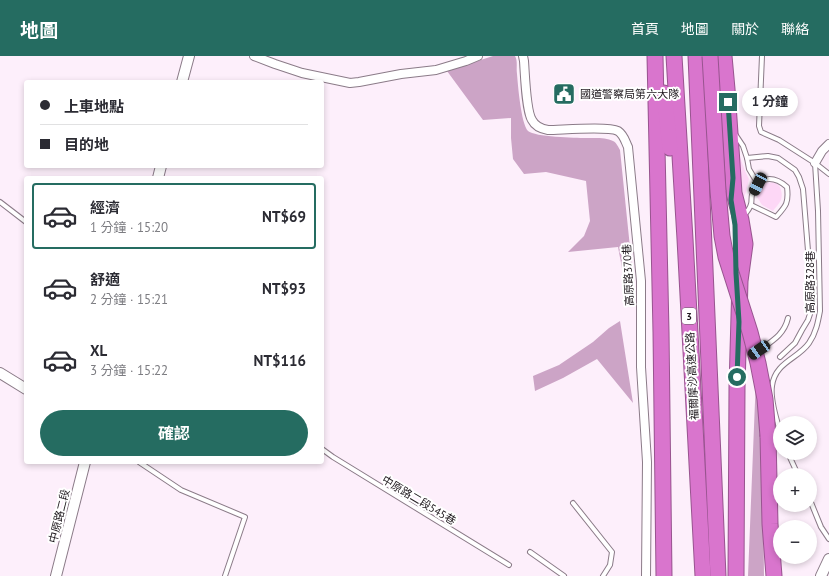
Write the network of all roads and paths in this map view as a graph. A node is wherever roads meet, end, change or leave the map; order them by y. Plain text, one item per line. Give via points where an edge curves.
1 (189, 56) edge
2 (254, 56) edge
3 (478, 56) edge
4 (522, 56) edge
5 (655, 56) edge
6 (660, 56) edge
7 (674, 56) edge
8 (696, 56) edge
9 (710, 56) edge
10 (724, 56) edge
11 (762, 56) edge
12 (183, 80) edge
13 (730, 127) junction
14 (829, 144) edge
15 (747, 158) junction
16 (815, 163) junction
17 (829, 174) edge
18 (733, 178) junction
19 (758, 184) junction
20 (0, 202) edge
21 (751, 205) junction
22 (24, 220) edge
23 (741, 220) junction
24 (685, 239) junction
25 (788, 318) dead end
26 (739, 322) junction
27 (743, 342) junction
28 (759, 350) junction
29 (749, 356) dead end
30 (780, 357) dead end
31 (0, 373) edge
32 (24, 388) edge
33 (773, 416) edge
34 (773, 430) edge
35 (324, 450) edge
36 (773, 456) edge
37 (84, 464) edge
38 (142, 464) edge
39 (573, 503) dead end
40 (815, 512) edge
41 (829, 539) edge
42 (773, 547) edge
43 (530, 552) dead end
44 (829, 559) edge
45 (774, 564) edge
46 (778, 564) edge
47 (509, 565) dead end
48 (56, 576) edge
49 (225, 576) edge
50 (564, 576) edge
51 (604, 576) edge
52 (646, 576) edge
53 (664, 576) edge
54 (703, 576) edge
55 (718, 576) edge
56 (736, 576) edge
57 (774, 576) edge
58 (781, 576) edge
59 (821, 576) edge

1 - 12 street
2 - 3 street via 302,74 350,83 436,70
4 - 52 street, 高原路370巷 via 532,122 541,129 548,130 605,128 623,136 628,147 641,281 641,367 647,462
5 - 53 highway
6 - 24 highway via 676,199
7 - 24 highway, 福爾摩沙高速公路 / 3
8 - 55 highway, 福爾摩沙高速公路 / 3
9 - 34 highway, bridge via 722,236 750,332
10 - 13 highway
11 - 16 lane via 759,126 761,132 779,140
13 - 15 lane via 743,146
13 - 18 highway
14 - 16 street
15 - 19 lane via 748,169
15 - 30 lane via 778,158 795,170 803,189 811,311 795,344
16 - 17 lane
16 - 33 lane, 高原路328巷 via 820,311 815,332 805,348 788,360 773,378
18 - 23 highway
18 - 26 highway via 731,200 735,225
19 - 21 lane via 752,194
19 - 21 lane via 771,178 782,182 787,187 786,204 776,217
20 - 22 lane
21 - 23 lane
23 - 26 highway via 745,244 740,281
24 - 54 highway, 福爾摩沙高速公路 / 3
25 - 28 lane via 786,327 778,337
26 - 27 highway
27 - 28 lane
27 - 56 highway via 737,387
28 - 29 lane
31 - 32 street
35 - 47 lane, 中原路二段545巷
36 - 42 highway via 770,524
37 - 48 street, 中原路二段
38 - 49 lane via 181,490 245,517
39 - 51 lane via 612,552 610,565
40 - 41 lane
43 - 50 lane
44 - 59 street
45 - 57 highway
46 - 58 highway

